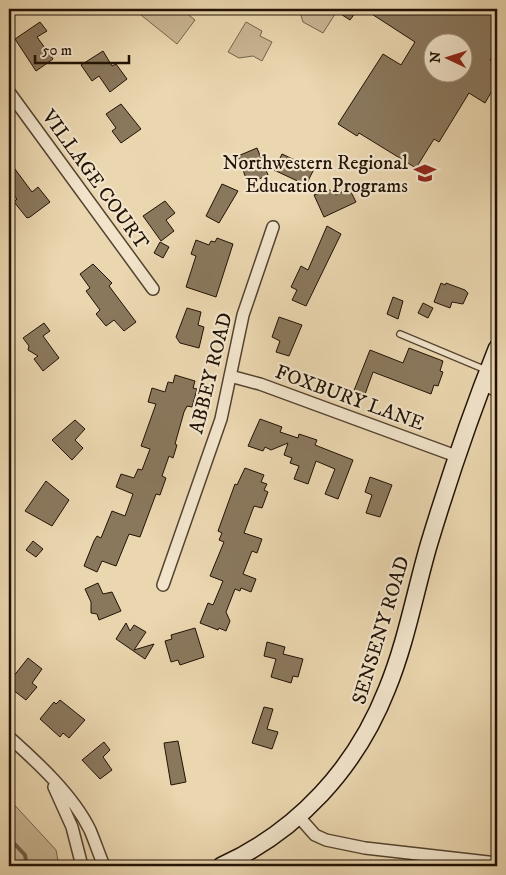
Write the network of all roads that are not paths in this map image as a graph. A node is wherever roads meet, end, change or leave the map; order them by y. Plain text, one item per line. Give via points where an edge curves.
1 (9, 92) edge
2 (273, 227) dead end
3 (153, 289) dead end
4 (400, 334) dead end
5 (497, 348) edge
6 (230, 376) junction
7 (489, 382) edge
8 (456, 456) junction
9 (163, 585) dead end
10 (9, 737) edge
11 (49, 777) junction
12 (299, 817) junction
13 (497, 864) edge
14 (82, 866) edge
15 (104, 866) edge
16 (221, 866) edge

1 - 3 street, VILLAGE COURT
2 - 6 street, ABBEY ROAD via 243,315
4 - 7 lane
5 - 7 main road, SENSENY ROAD
6 - 8 street, FOXBURY LANE
6 - 9 street, ABBEY ROAD via 221,419
7 - 8 main road, SENSENY ROAD
8 - 12 main road, SENSENY ROAD via 398,658 377,712 359,747 341,772
10 - 11 street
11 - 14 street via 67,814
11 - 15 street via 77,809 90,830
12 - 13 street via 315,834 326,840 365,848
12 - 16 main road, SENSENY ROAD via 267,842

